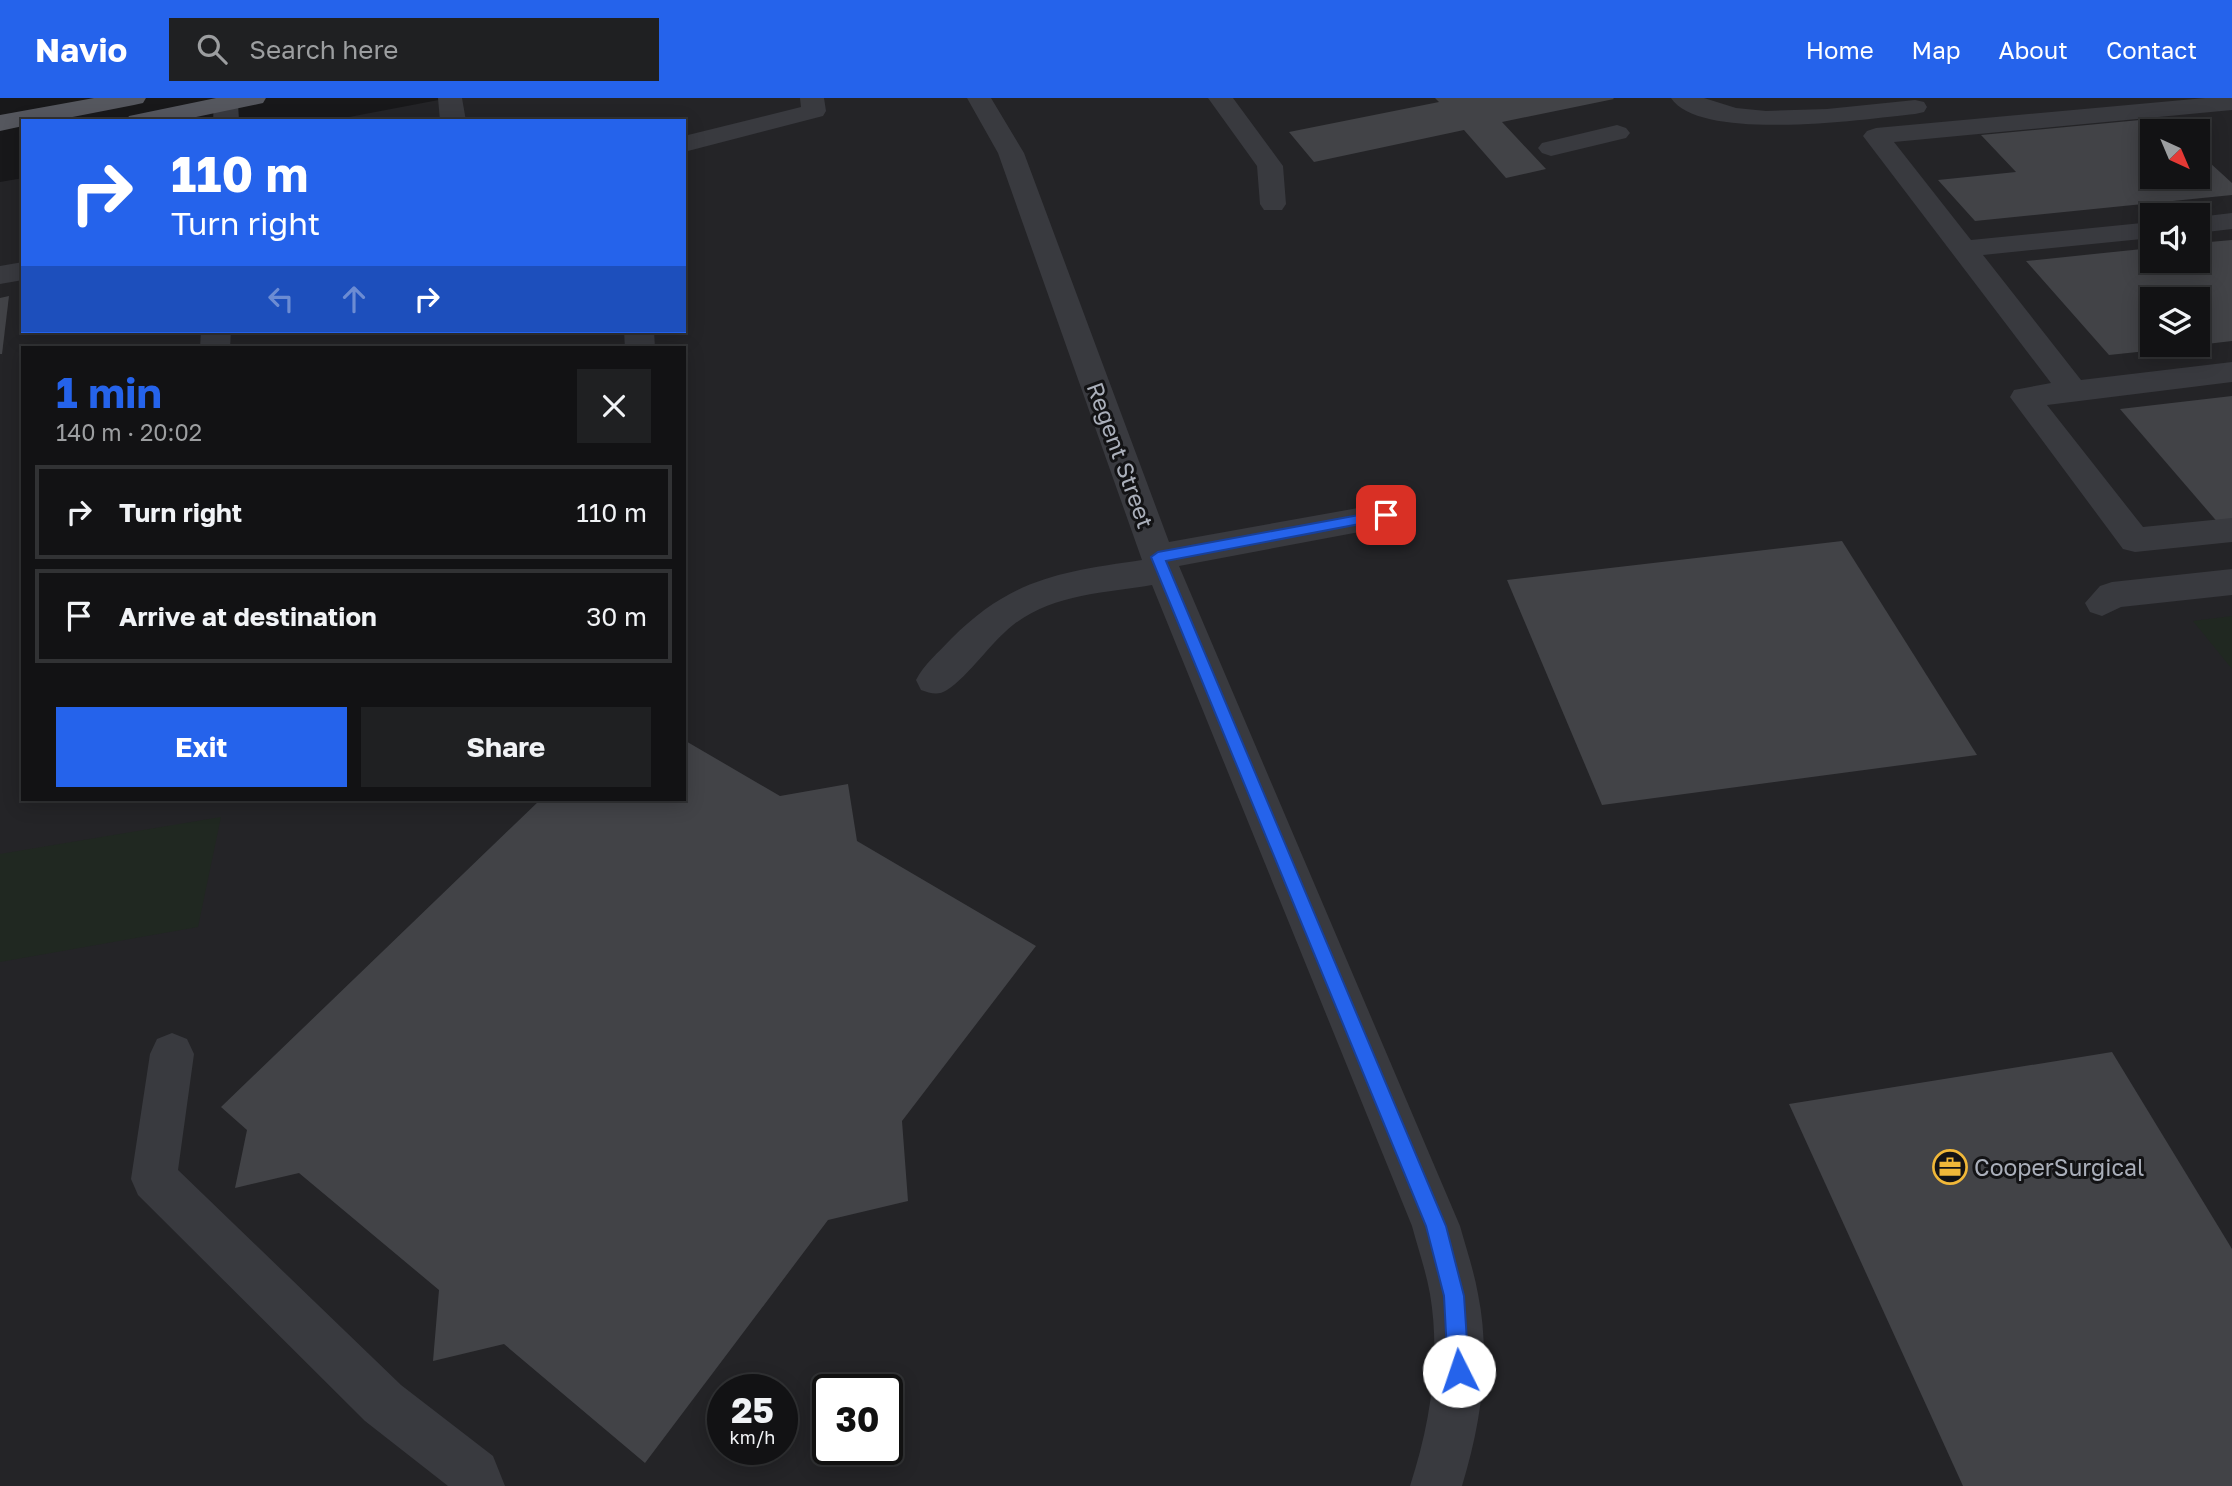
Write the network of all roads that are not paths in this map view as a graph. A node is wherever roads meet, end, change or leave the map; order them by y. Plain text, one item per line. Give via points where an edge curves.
1 (134, 98) edge
2 (254, 98) edge
3 (450, 98) edge
4 (812, 98) edge
5 (979, 98) edge
6 (1220, 98) edge
7 (1683, 98) edge
8 (2039, 98) edge
9 (2232, 103) edge
10 (226, 112) edge
11 (21, 119) edge
12 (21, 119) edge
13 (158, 119) edge
14 (453, 119) edge
15 (0, 123) edge
16 (1617, 133) dead end
17 (21, 143) edge
18 (686, 143) edge
19 (0, 148) edge
20 (1551, 148) dead end
21 (1273, 204) dead end
22 (2232, 221) edge
23 (2210, 224) edge
24 (2140, 231) edge
25 (1963, 249) junction
26 (21, 271) edge
27 (0, 275) edge
28 (2232, 372) edge
29 (2073, 391) junction
30 (1386, 515) dead end
31 (2232, 530) edge
32 (1160, 564) junction
33 (2232, 582) edge
34 (2102, 603) dead end
35 (934, 680) dead end
36 (172, 1054) dead end
37 (479, 1486) edge
38 (1436, 1486) edge

1 - 11 main road
2 - 10 main road
3 - 14 street
4 - 18 street via 814,111
5 - 32 street, Regent Street via 1011,153
6 - 21 street via 1270,166
7 - 8 street via 1709,110 1770,118
9 - 25 street via 1876,136
10 - 13 main road
12 - 15 main road
16 - 20 street
17 - 19 main road
22 - 23 street
24 - 25 street
25 - 29 street
26 - 27 street
28 - 29 street
29 - 31 street via 2025,397 2135,540
30 - 32 street
32 - 35 street via 1028,598 1000,616
32 - 38 street, Regent Street via 1436,1226 1454,1296 1459,1371 1449,1447
33 - 34 street via 2112,595
36 - 37 street via 154,1179 383,1403 475,1474

